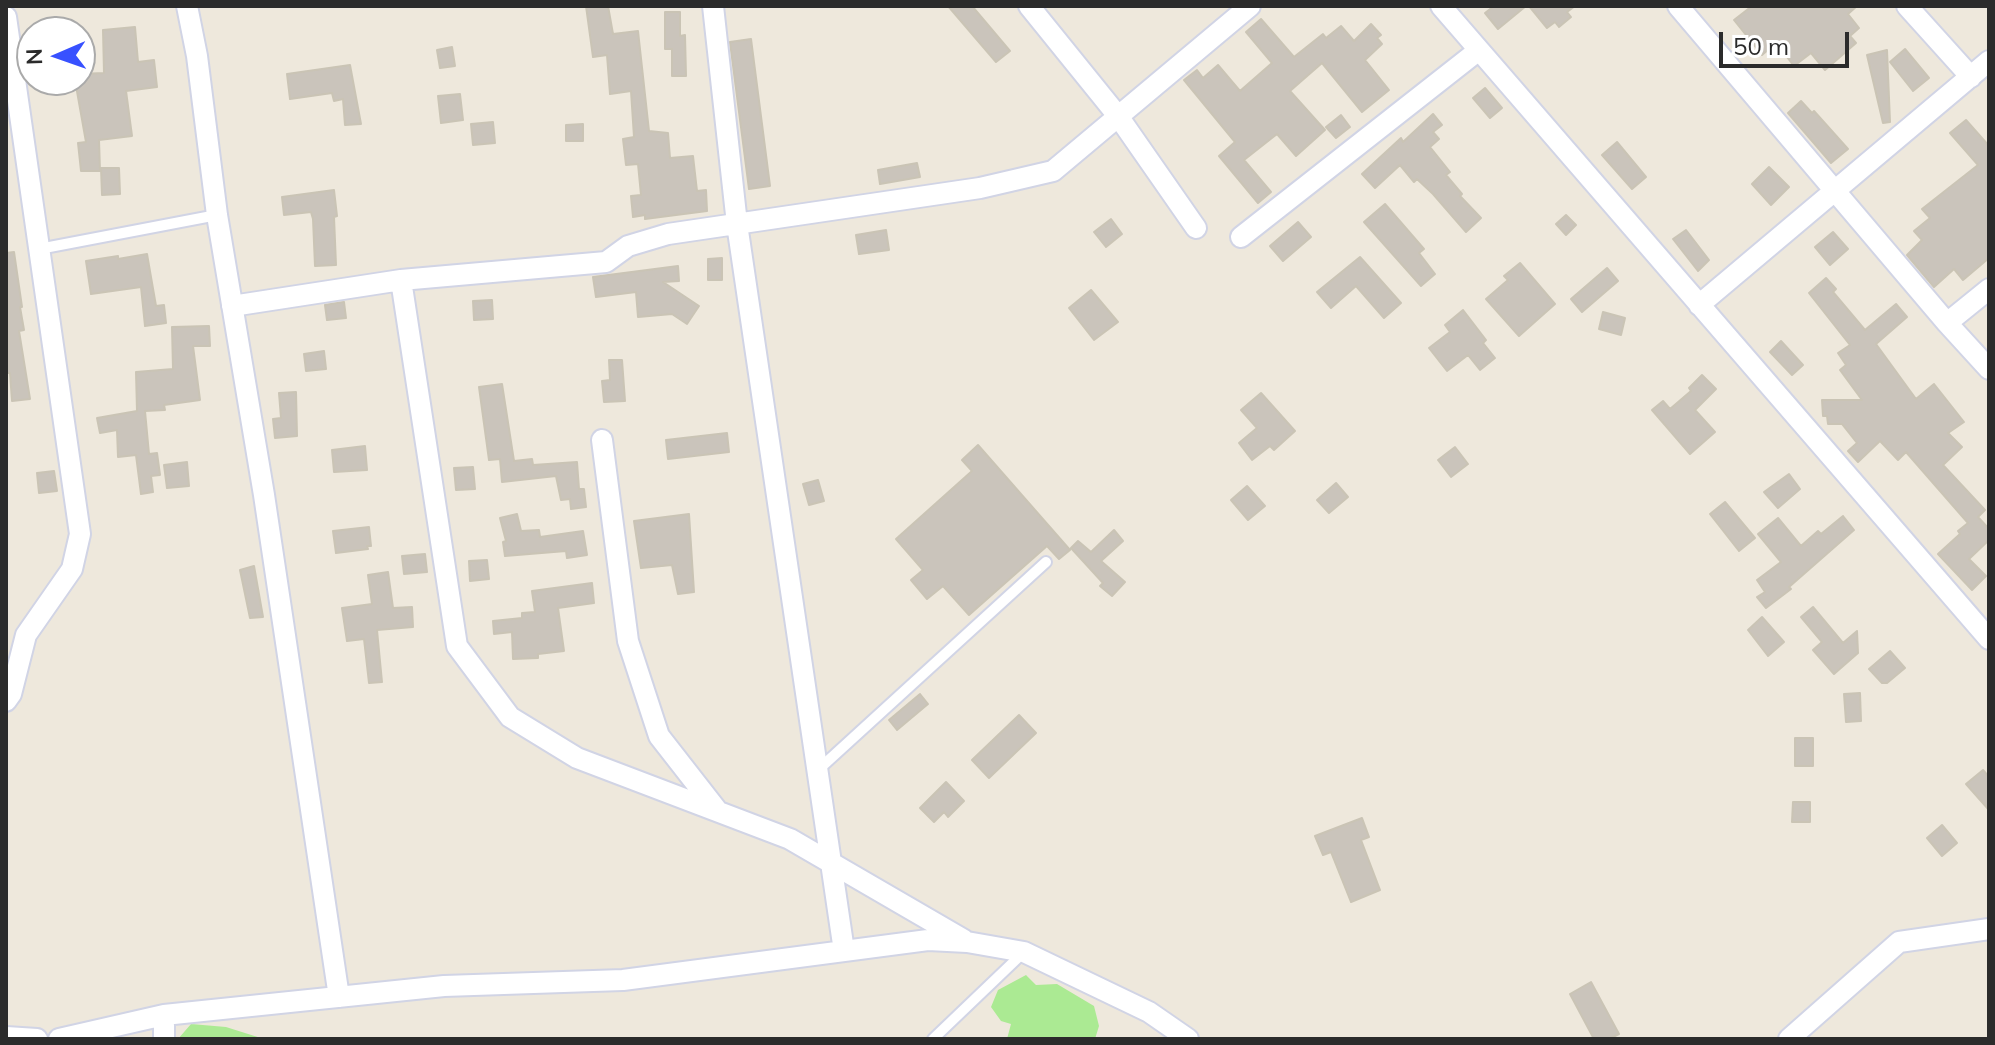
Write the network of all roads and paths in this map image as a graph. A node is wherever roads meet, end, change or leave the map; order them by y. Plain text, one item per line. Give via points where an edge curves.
1 (187, 6) edge
2 (713, 6) edge
3 (1029, 6) edge
4 (1250, 6) edge
5 (1441, 6) edge
6 (1678, 6) edge
7 (1907, 6) edge
8 (6, 17) edge
9 (1479, 50) junction
10 (1989, 61) edge
11 (1971, 77) junction
12 (1118, 116) junction
13 (1834, 190) junction
14 (217, 215) junction
15 (737, 224) junction
16 (1196, 228) dead end
17 (1241, 237) dead end
18 (39, 249) junction
19 (401, 280) junction
20 (1989, 289) edge
21 (1699, 305) junction
22 (232, 306) junction
23 (1947, 323) junction
24 (1989, 369) edge
25 (602, 440) dead end
26 (1046, 562) dead end
27 (1989, 639) edge
28 (6, 701) edge
29 (819, 769) junction
30 (716, 809) junction
31 (833, 864) junction
32 (1989, 929) edge
33 (967, 942) junction
34 (844, 951) junction
35 (1024, 952) junction
36 (339, 997) junction
37 (164, 1015) junction
38 (6, 1037) edge
39 (37, 1039) edge
40 (59, 1039) edge
41 (164, 1039) edge
42 (933, 1039) edge
43 (1188, 1039) edge
44 (1789, 1039) edge

1 - 14 street
2 - 15 street
3 - 12 street
4 - 12 street
5 - 9 street
6 - 13 street
7 - 11 street
8 - 18 street
9 - 17 street
9 - 21 street
10 - 11 street
11 - 13 street
12 - 15 street via 1053,171 980,188
12 - 16 street
13 - 21 street
13 - 23 street
14 - 18 lane
14 - 22 street
15 - 19 street via 668,234 628,246 606,262
15 - 29 street
18 - 28 street via 80,534 72,569 26,635
19 - 22 street
19 - 30 street via 457,646 510,717 577,758
20 - 23 street
21 - 27 street
22 - 36 street
23 - 24 street
25 - 30 street via 628,641 659,736
26 - 29 lane
29 - 31 street
30 - 31 street via 790,839
31 - 33 street
31 - 34 street
32 - 44 street via 1899,942
33 - 34 street via 928,940
33 - 35 street
34 - 36 street via 623,980 444,986
35 - 42 lane
35 - 43 street via 1149,1012
36 - 37 street
37 - 40 street
37 - 41 street
38 - 39 street

